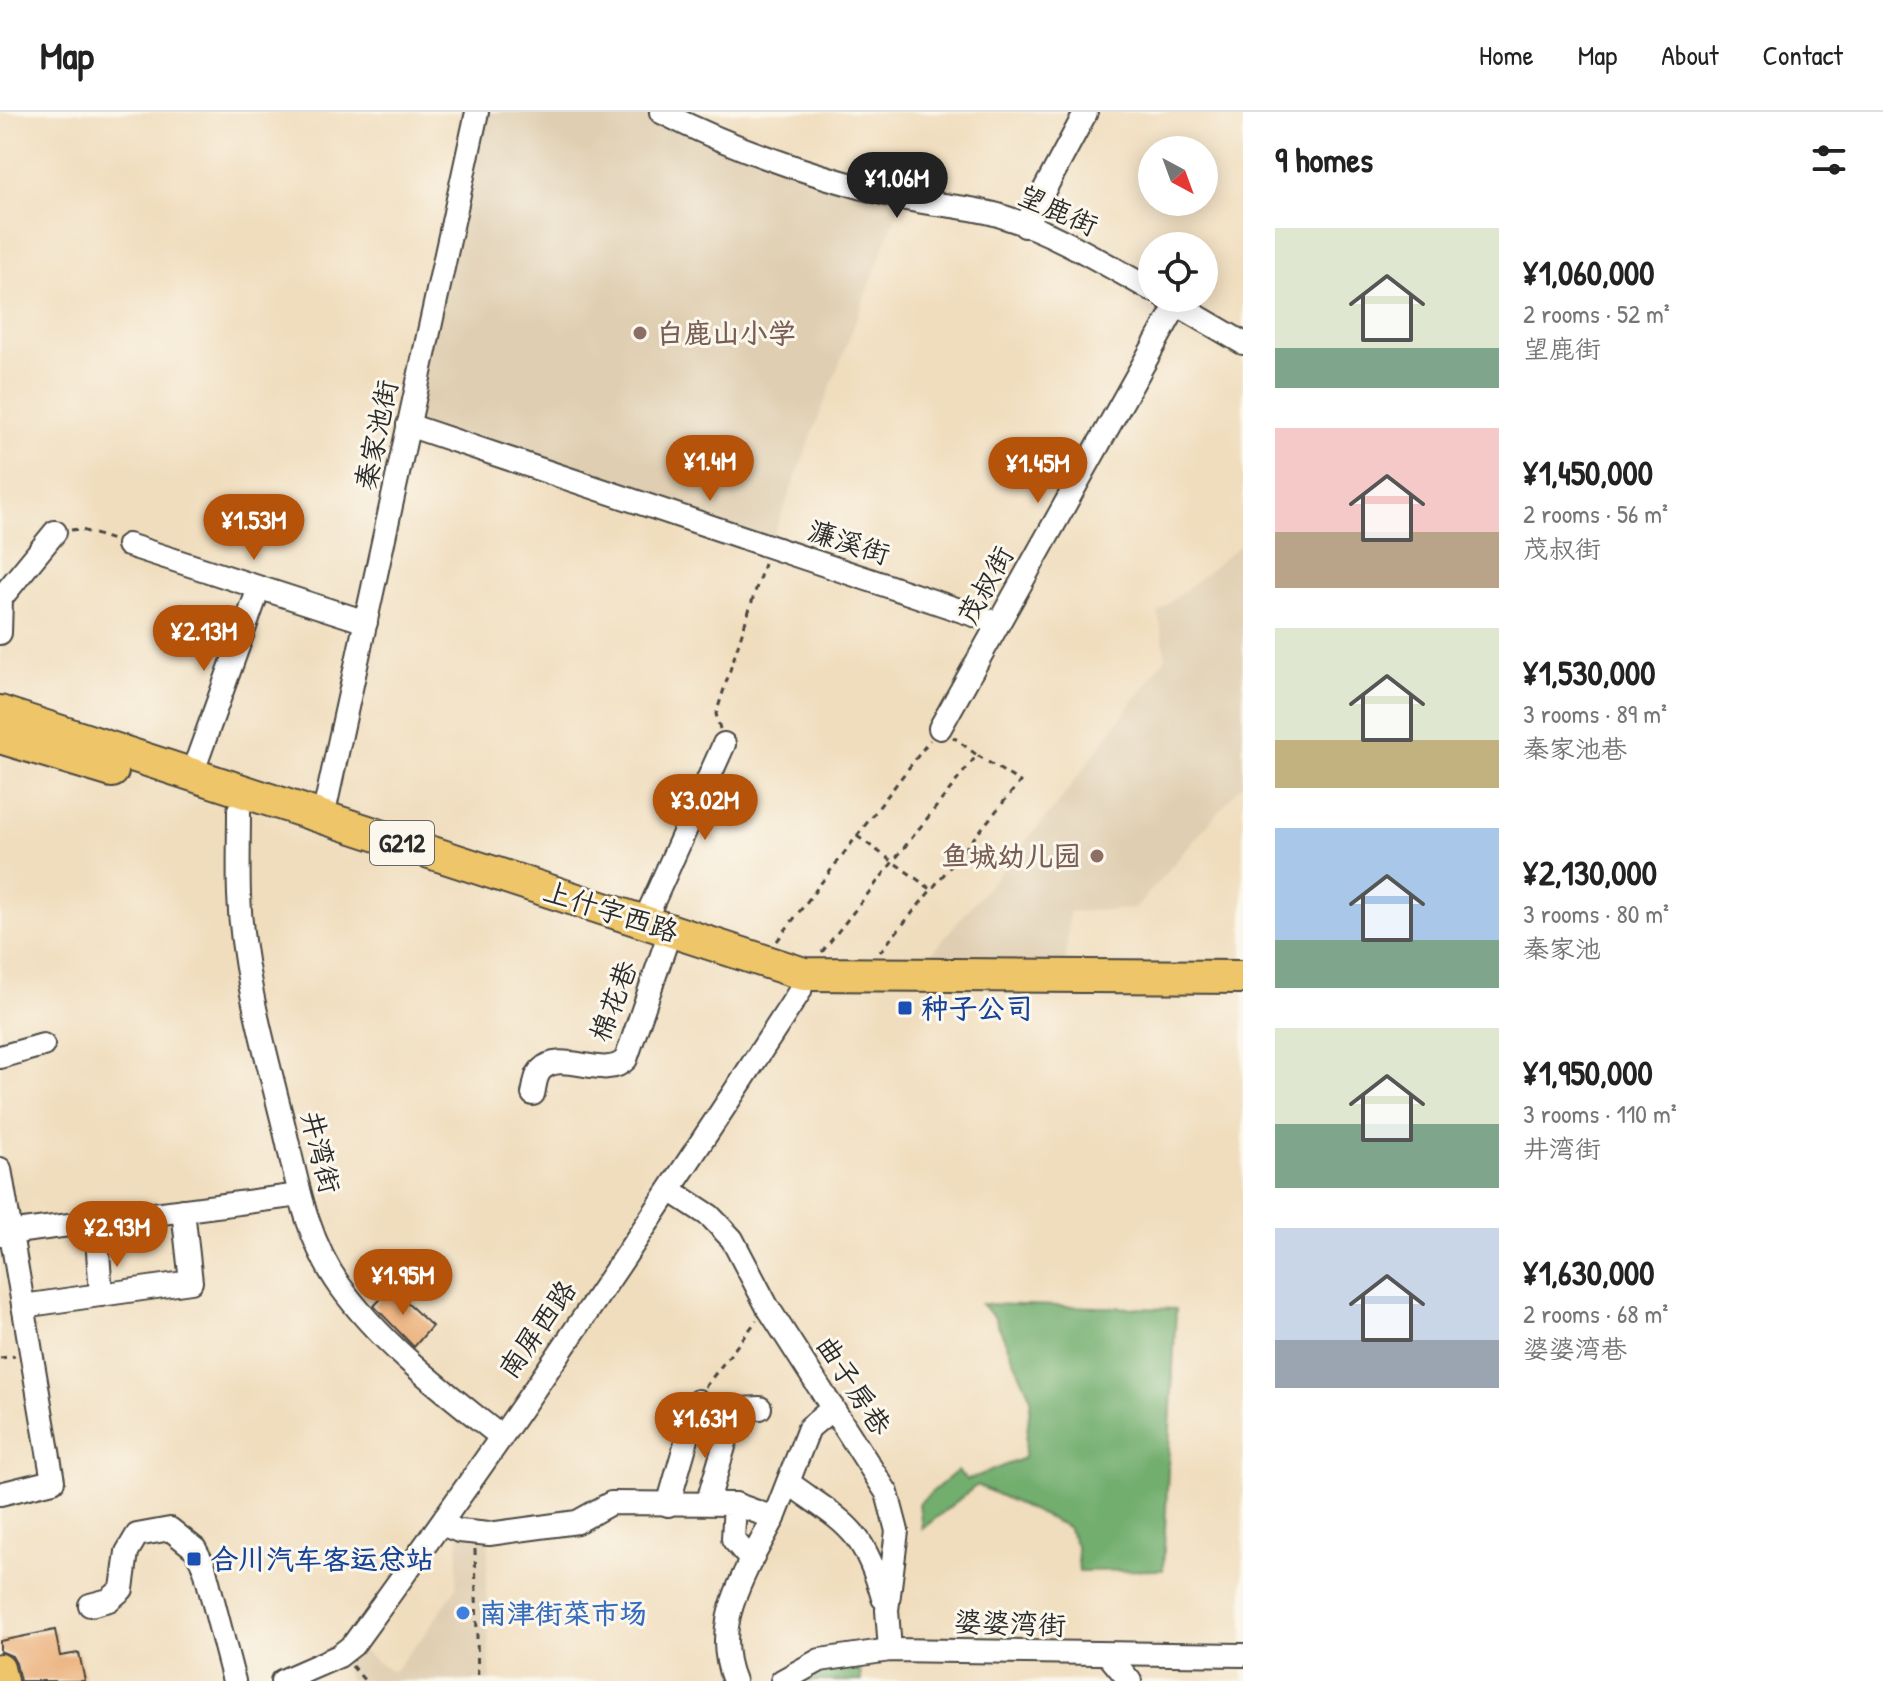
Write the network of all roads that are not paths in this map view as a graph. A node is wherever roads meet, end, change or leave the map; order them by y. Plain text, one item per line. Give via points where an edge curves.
1 (661, 112) edge
2 (1086, 112) edge
3 (481, 113) edge
4 (1025, 226) junction
5 (1138, 283) edge
6 (1166, 312) edge
7 (1191, 312) edge
8 (1243, 343) edge
9 (408, 425) junction
10 (55, 532) road end
11 (128, 545) road end
12 (259, 588) junction
13 (1, 598) edge
14 (366, 622) junction
15 (998, 623) junction
16 (0, 633) edge
17 (0, 712) edge
18 (940, 728) road end
19 (0, 737) edge
20 (724, 744) road end
21 (192, 774) junction
22 (239, 810) junction
23 (323, 817) junction
24 (644, 922) junction
25 (665, 946) junction
26 (1243, 977) edge
27 (802, 982) junction
28 (1243, 993) edge
29 (43, 1045) dead end
30 (0, 1057) edge
31 (533, 1094) dead end
32 (0, 1169) edge
33 (670, 1190) junction
34 (300, 1195) junction
35 (183, 1210) junction
36 (96, 1222) junction
37 (5, 1234) edge
38 (101, 1295) junction
39 (23, 1306) junction
40 (698, 1401) road end
41 (760, 1408) dead end
42 (833, 1408) junction
43 (500, 1436) junction
44 (789, 1483) junction
45 (0, 1494) edge
46 (708, 1501) junction
47 (735, 1504) junction
48 (668, 1505) junction
49 (774, 1518) junction
50 (441, 1524) junction
51 (751, 1560) junction
52 (90, 1605) dead end
53 (887, 1610) junction
54 (890, 1650) junction
55 (1243, 1655) edge
56 (1109, 1656) junction
57 (0, 1668) edge
58 (3, 1681) edge
59 (234, 1681) edge
60 (282, 1681) edge
61 (734, 1681) edge
62 (782, 1681) edge
63 (1130, 1681) edge

1 - 4 street, 望鹿街 via 711,138 808,171 903,198 1004,216
2 - 4 street
3 - 9 street, 秦家池街
4 - 5 street, 望鹿街
6 - 15 street, 茂叔街
7 - 8 street
9 - 14 street, 秦家池街
9 - 15 street, 濂溪街
10 - 13 street
11 - 12 street
12 - 14 street
12 - 21 street
13 - 16 street
14 - 23 street, 秦家池街
15 - 18 street, 茂叔街
17 - 21 highway, 上什字西路 / G212
19 - 22 highway, 上什字西路 / G212
20 - 24 street
21 - 23 highway, 上什字西路 / G212
22 - 25 highway, 上什字西路 / G212
22 - 34 street, 井湾街 via 239,897 248,974
23 - 24 highway, 上什字西路 / G212
24 - 27 highway, 上什字西路 / G212 via 762,960
25 - 27 highway, 上什字西路 / G212
25 - 31 street, 棉花巷 via 626,1059 613,1068 544,1067
26 - 27 highway, 上什字西路 / G212 via 862,974
27 - 28 highway, 上什字西路 / G212
27 - 33 street, 南屏西路
29 - 30 street
32 - 37 street
33 - 42 street, 曲子房巷 via 710,1216 732,1239 767,1306
33 - 43 street, 南屏西路
34 - 35 street
34 - 43 street, 井湾街 via 317,1246 340,1286 405,1357
35 - 36 street
35 - 38 street via 191,1282
36 - 37 street
36 - 38 street
37 - 39 street
38 - 39 street
39 - 45 street via 53,1481
40 - 48 street
41 - 46 street via 736,1412
42 - 44 street via 809,1428
42 - 53 street, 曲子房巷 via 895,1511
43 - 50 street, 南屏西路
44 - 49 street
44 - 53 street via 860,1538
46 - 47 street
46 - 48 street
47 - 49 street
47 - 51 street via 733,1539
48 - 50 street via 611,1503 577,1522 475,1535
49 - 51 street
50 - 60 street, 南屏西路 via 353,1645
51 - 61 street via 725,1630
52 - 59 street via 109,1600 122,1589 127,1552 137,1535 170,1529 195,1549 204,1566
53 - 54 street, 曲子房巷
54 - 56 street, 婆婆湾街
54 - 62 street, 婆婆湾街 via 820,1660
55 - 56 street, 婆婆湾街
56 - 63 street
57 - 58 main road

